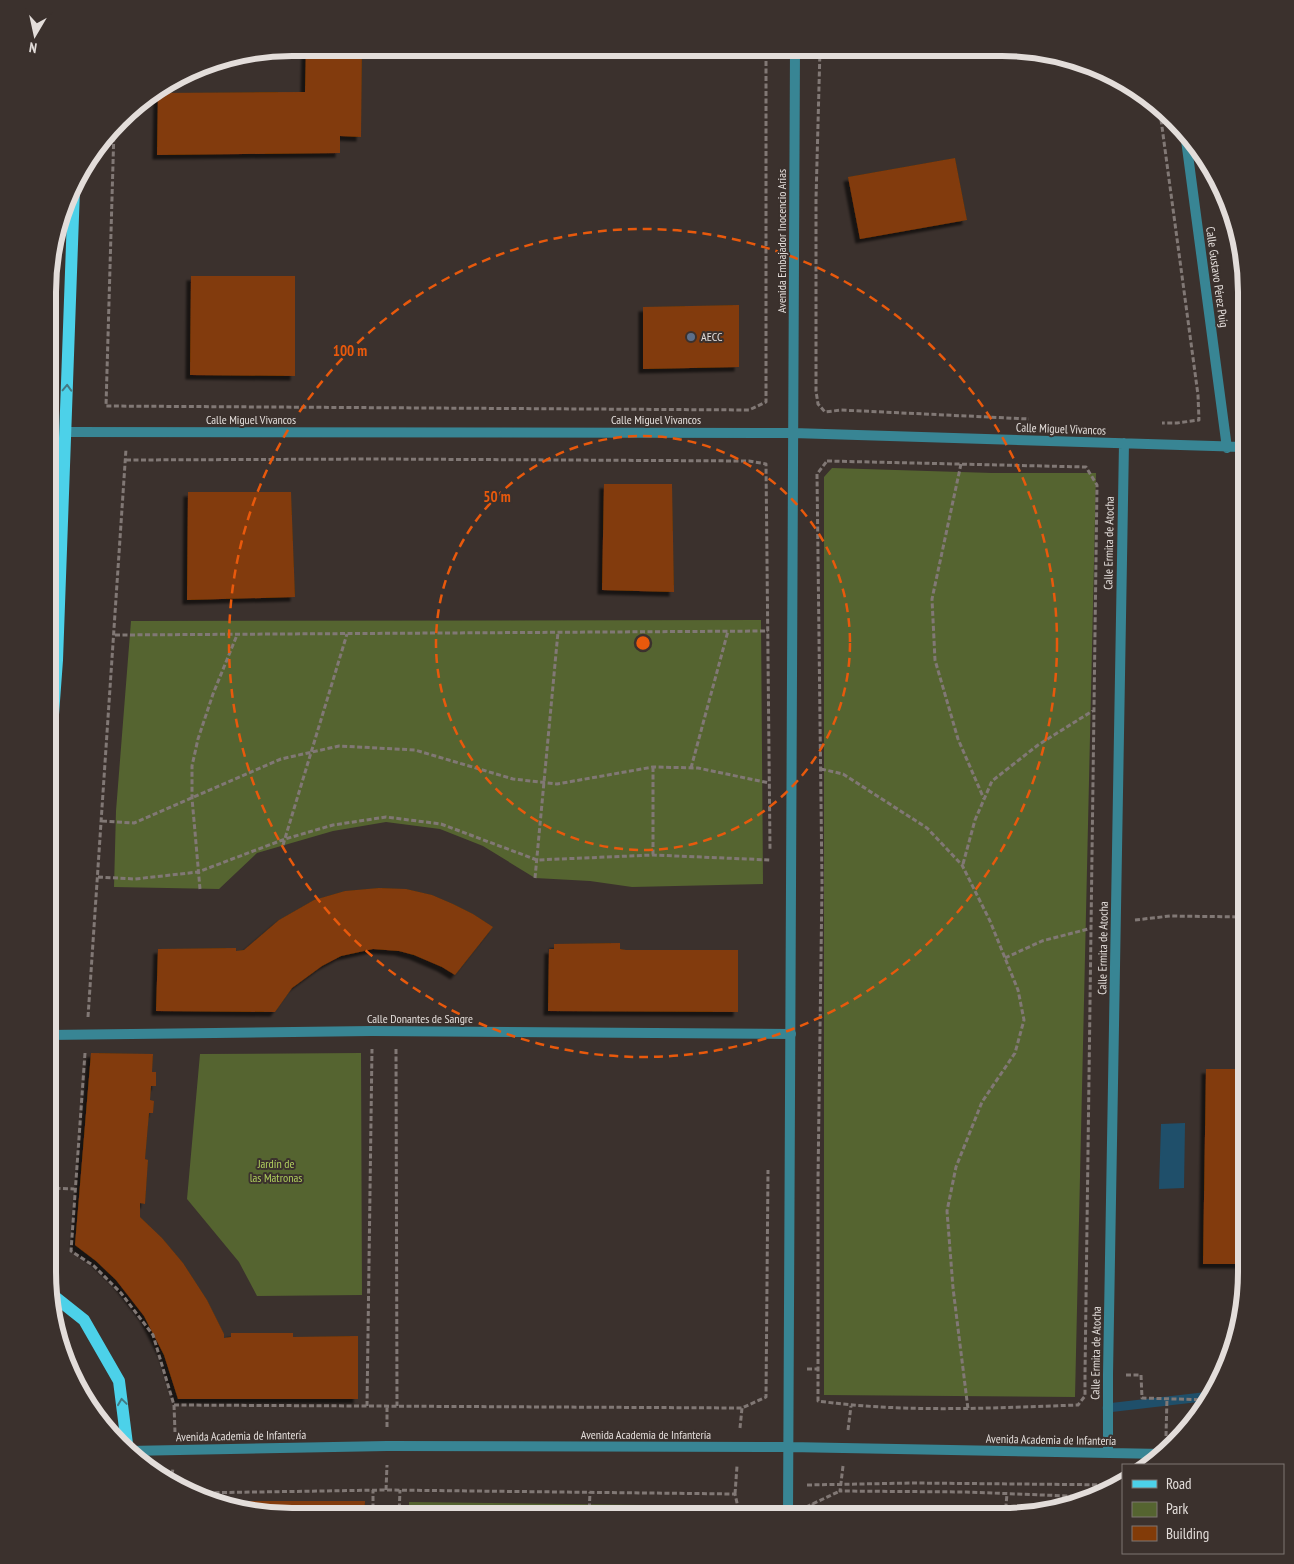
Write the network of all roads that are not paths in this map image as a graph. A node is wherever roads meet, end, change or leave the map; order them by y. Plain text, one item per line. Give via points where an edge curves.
1 (795, 56) edge
2 (1187, 146) edge
3 (73, 204) edge
4 (65, 432) junction
5 (792, 433) junction
6 (1124, 443) junction
7 (1238, 447) edge
8 (1227, 448) junction
9 (56, 674) edge
10 (791, 1034) junction
11 (56, 1035) edge
12 (58, 1299) edge
13 (127, 1440) edge
14 (789, 1448) junction
15 (139, 1451) edge
16 (1108, 1453) junction
17 (1151, 1454) edge
18 (788, 1508) edge

1 - 5 street, Avenida Embajador Inocencio Arias
2 - 8 street, Calle Gustavo Pérez Puig
4 -> 3 main road
4 - 5 street, Calle Miguel Vivancos
4 - 9 main road
5 - 6 street, Calle Miguel Vivancos
5 - 10 street, Avenida Embajador Inocencio Arias
6 - 8 street, Calle Miguel Vivancos
6 - 16 street, Calle Ermita de Atocha
7 - 8 street, Calle Miguel Vivancos
10 - 11 street, Calle Donantes de Sangre via 372,1031
10 - 14 street, Avenida Embajador Inocencio Arias
13 -> 12 main road via 119,1381 84,1320
14 - 15 street, Avenida Academia de Infantería via 387,1446
14 - 16 street, Avenida Academia de Infantería
14 - 18 street, Avenida Embajador Inocencio Arias
16 - 17 street, Avenida Academia de Infantería

